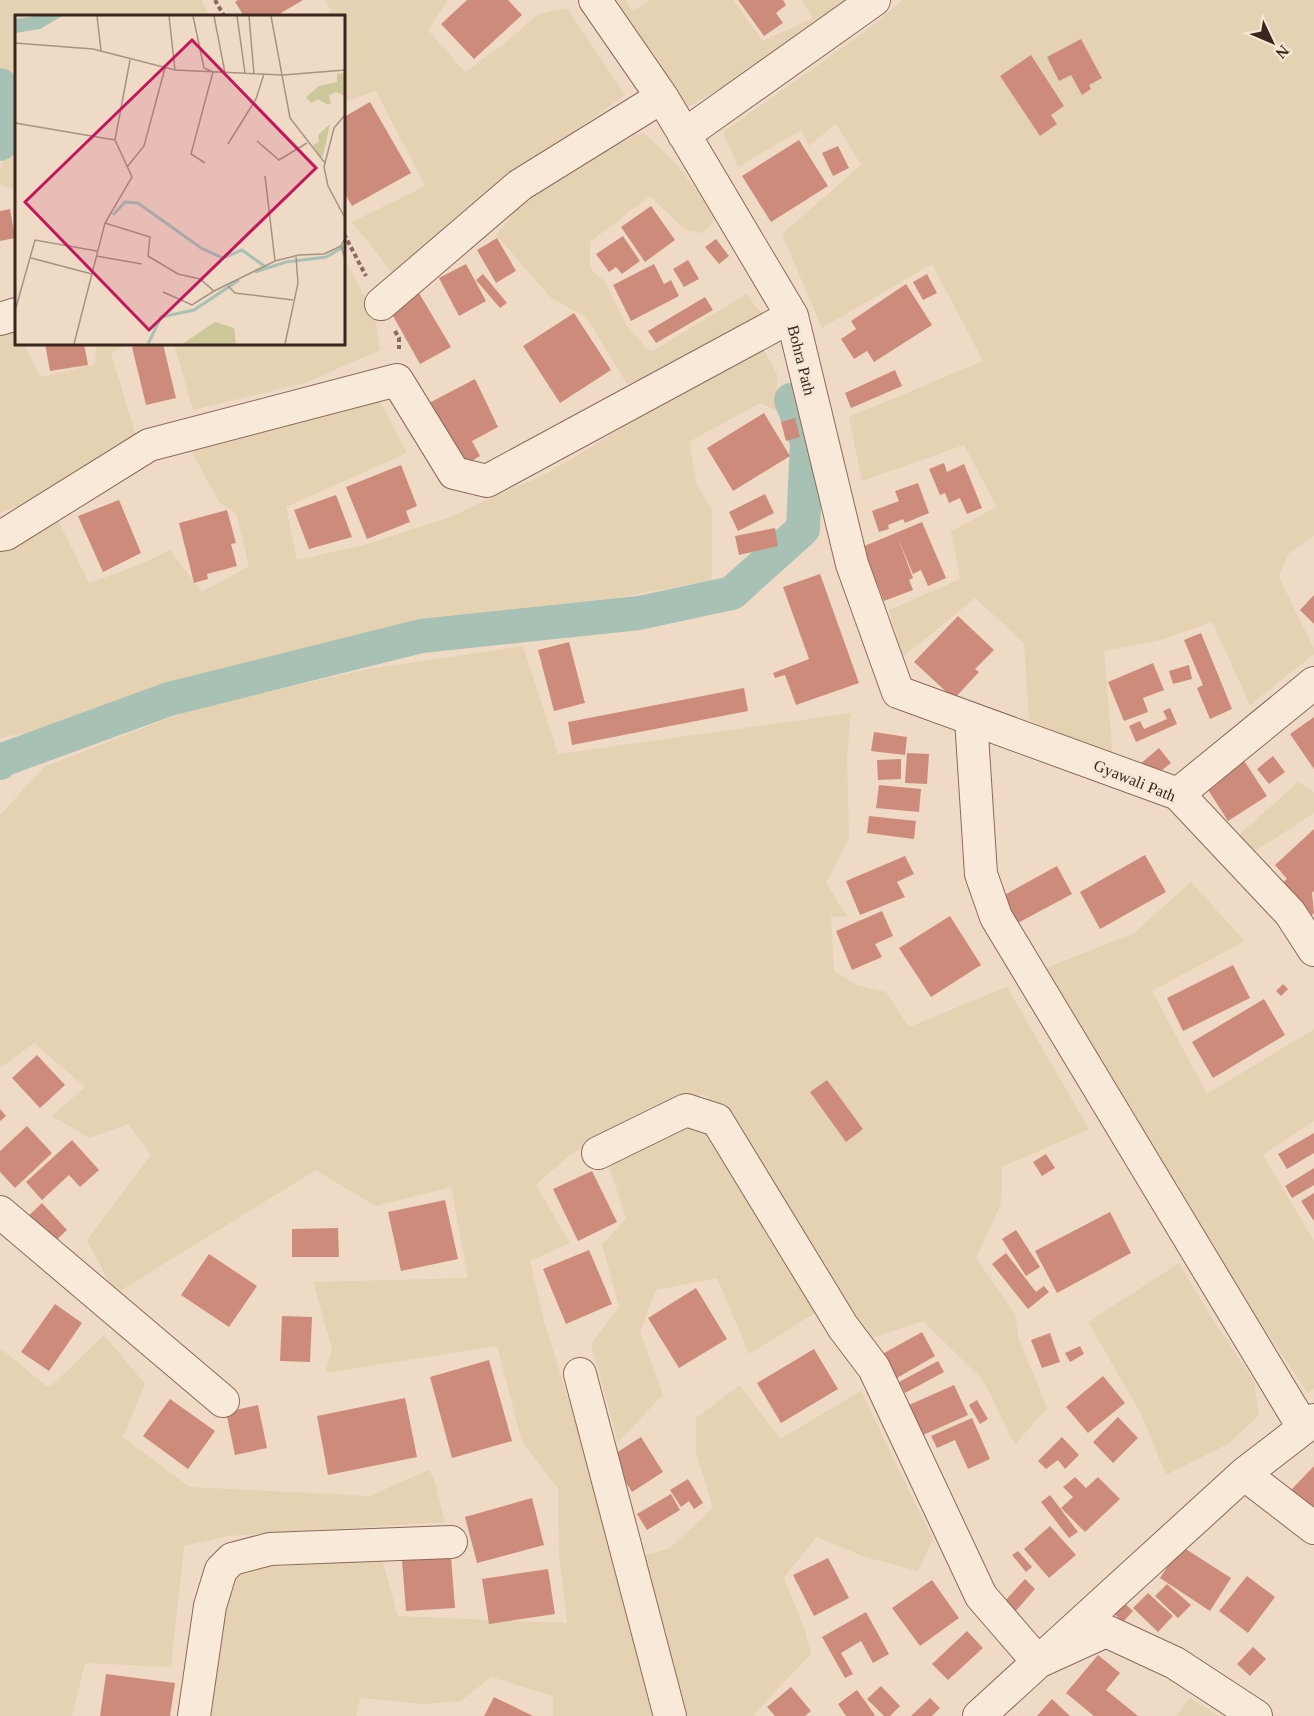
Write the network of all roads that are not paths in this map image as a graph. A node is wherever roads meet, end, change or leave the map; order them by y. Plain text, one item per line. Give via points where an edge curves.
1 (595, 0) edge
2 (874, 0) edge
3 (662, 97) junction
4 (684, 135) junction
5 (381, 304) dead end
6 (15, 314) edge
7 (792, 316) junction
8 (0, 319) edge
9 (0, 535) edge
10 (1314, 683) edge
11 (898, 692) joint
12 (972, 719) junction
13 (1178, 794) junction
14 (1314, 950) edge
15 (598, 1153) dead end
16 (0, 1212) edge
17 (580, 1374) dead end
18 (224, 1401) dead end
19 (1309, 1423) edge
20 (1244, 1474) junction
21 (1314, 1528) edge
22 (451, 1542) dead end
23 (1038, 1662) junction
24 (194, 1716) edge
25 (670, 1716) edge
26 (979, 1716) edge
27 (1256, 1716) edge

1 - 3 street, Bohra Path
2 - 4 street
3 - 4 street, Bohra Path
3 - 5 street via 520,185
4 - 7 street, Bohra Path
6 - 8 street
7 - 9 street via 487,481 454,473 398,380 149,445
7 - 11 street, Bohra Path via 852,564
10 - 13 street
11 - 12 street, Gyawali Path
12 - 13 street, Gyawali Path
12 - 19 street via 981,874 996,917
13 - 14 street, Gyawali Path via 1290,913
15 - 23 street via 686,1110 717,1120 843,1327 874,1368 981,1596
16 - 18 street
17 - 25 street
19 - 20 street
20 - 21 street
20 - 23 street
22 - 24 street via 270,1549 231,1559 221,1570 210,1606
23 - 26 street
23 - 27 street via 1106,1631 1175,1663

